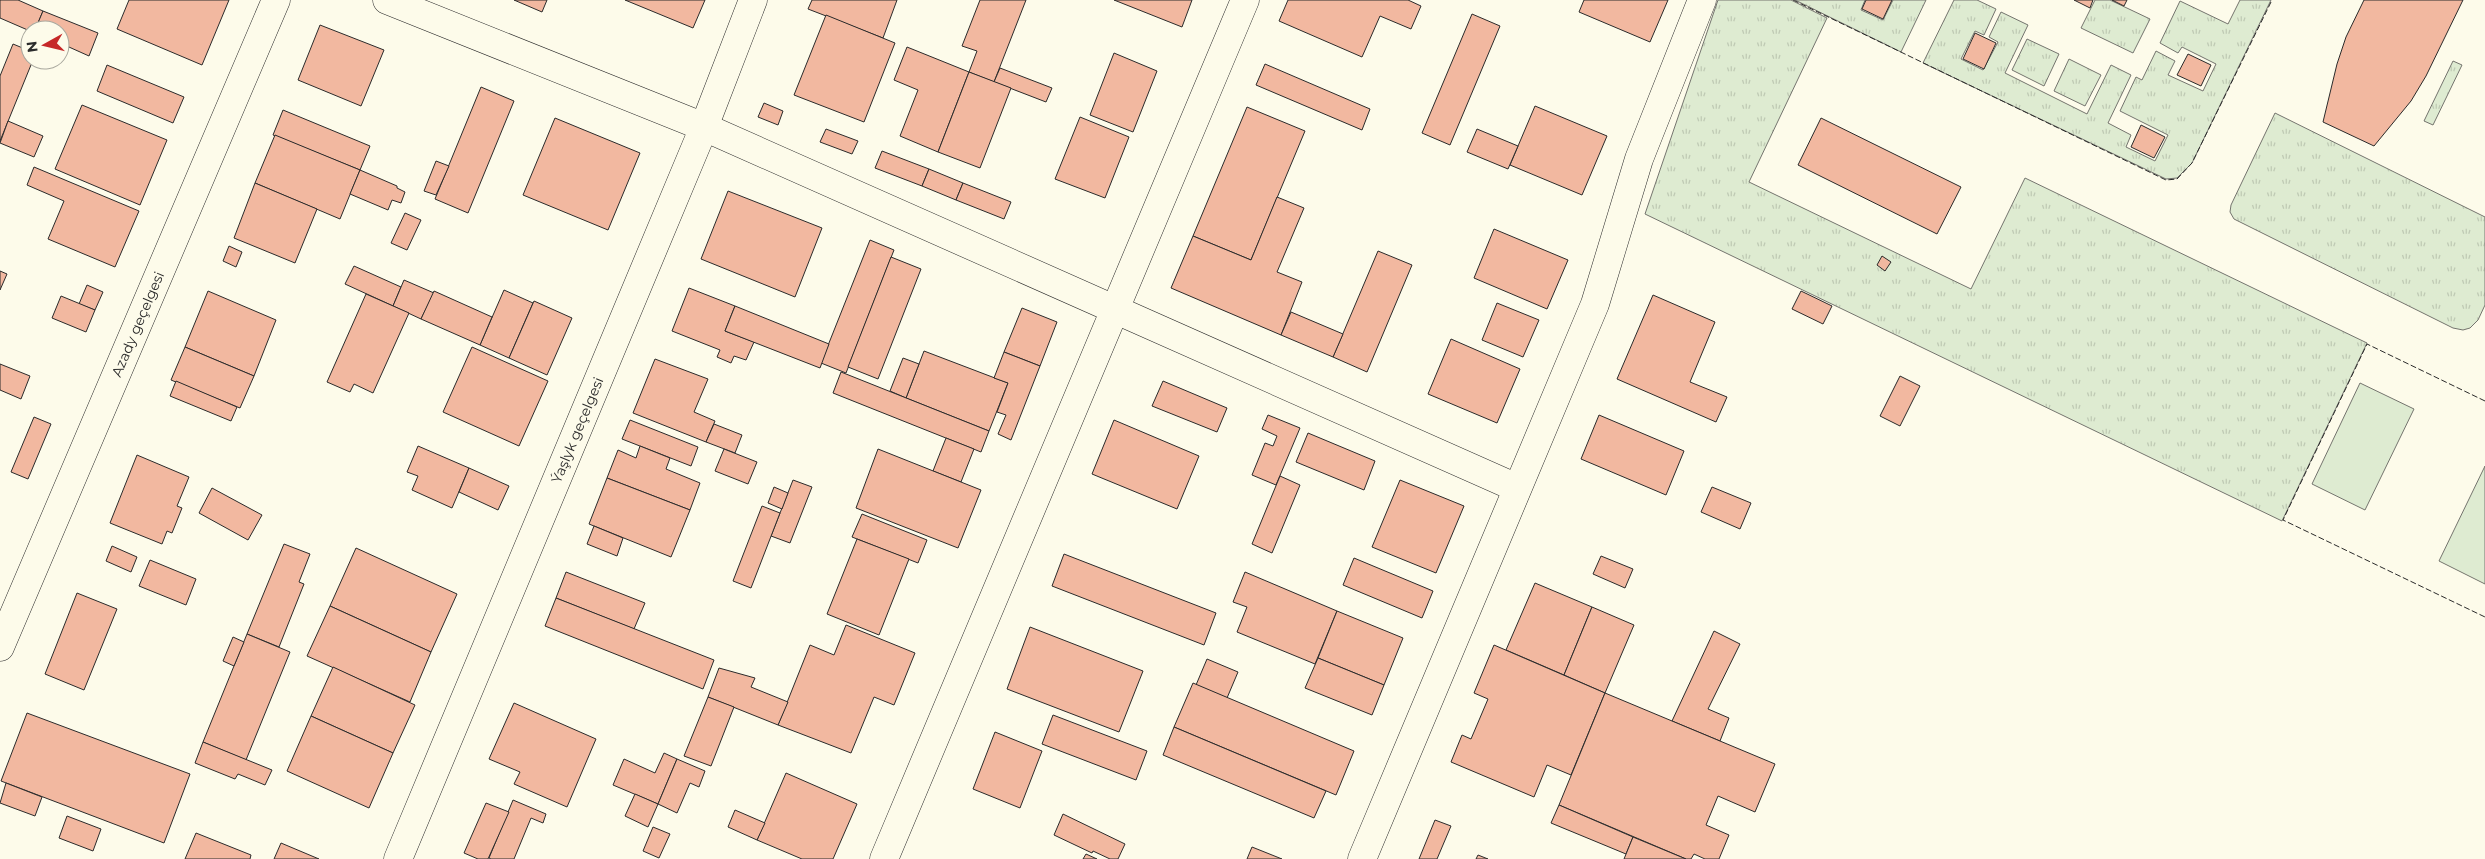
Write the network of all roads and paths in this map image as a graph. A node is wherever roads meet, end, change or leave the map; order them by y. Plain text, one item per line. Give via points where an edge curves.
1 (276, 0) edge
2 (387, 0) edge
3 (753, 0) edge
4 (1245, 0) edge
5 (1702, 0) edge
6 (704, 127) junction
7 (1115, 308) junction
8 (1517, 488) junction
9 (0, 647) edge
10 (398, 859) edge
11 (884, 859) edge
12 (1362, 859) edge

1 - 9 street, Azady geçelgesi
2 - 6 street
3 - 6 street, Ýaşlyk geçelgesi
4 - 7 street
5 - 8 street via 1639,159 1595,304
6 - 7 street
6 - 10 street, Ýaşlyk geçelgesi
7 - 8 street
7 - 11 street
8 - 12 street

